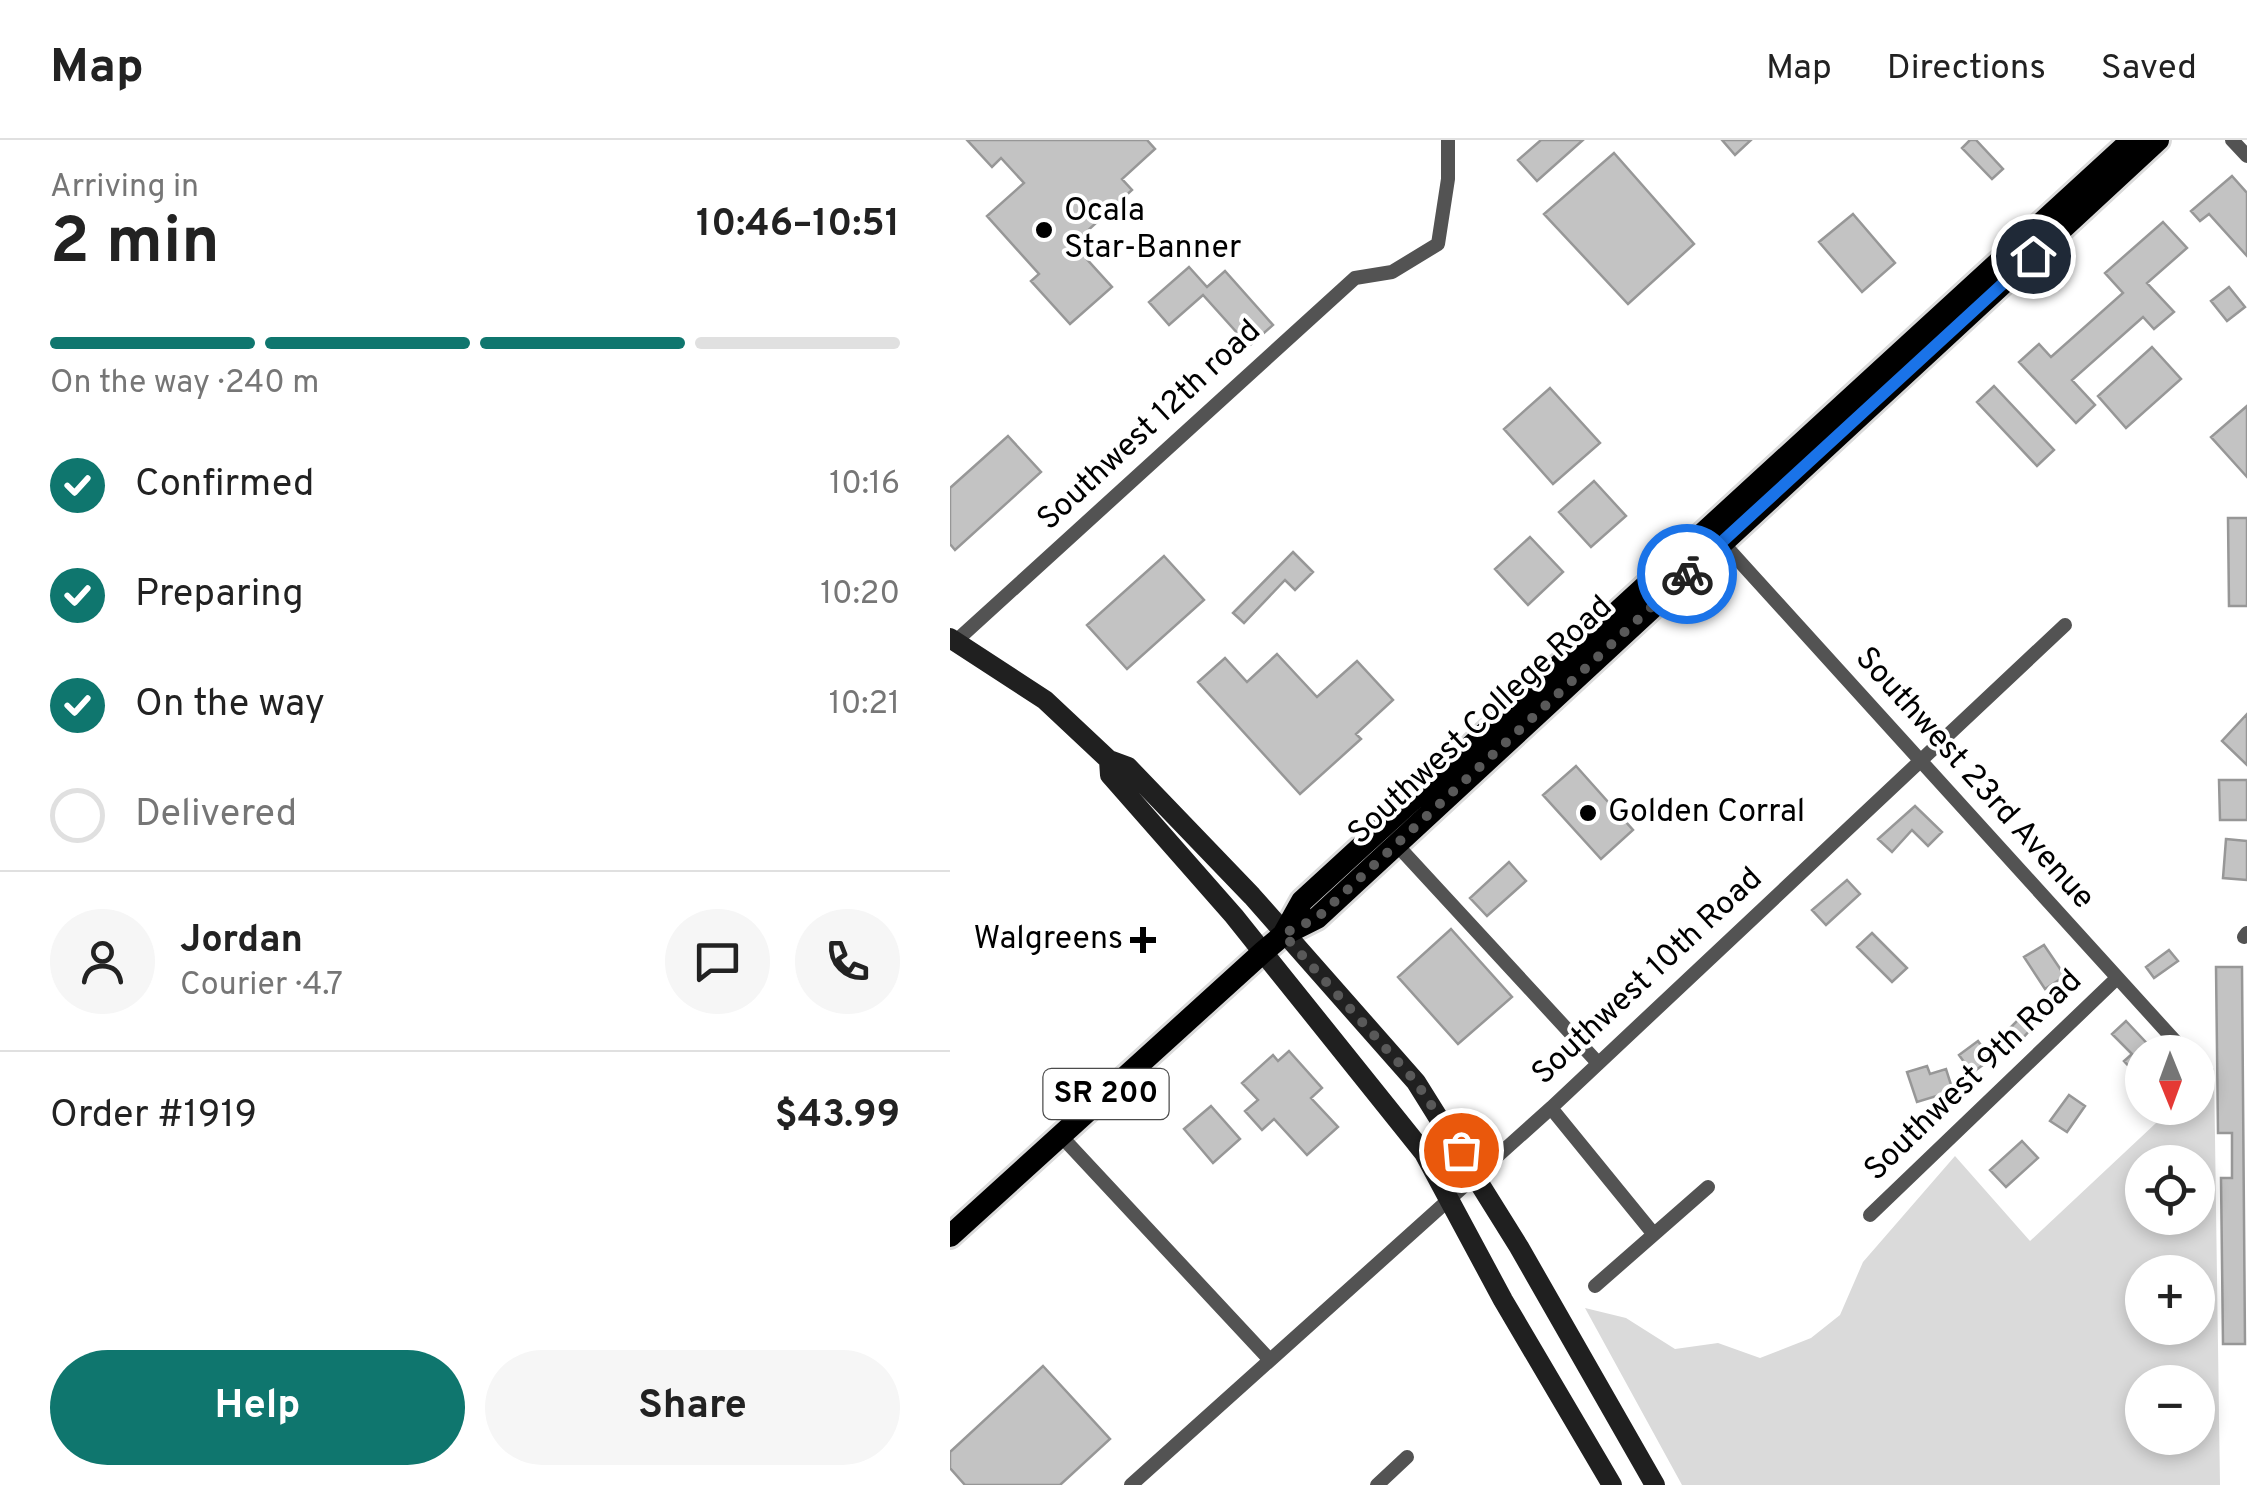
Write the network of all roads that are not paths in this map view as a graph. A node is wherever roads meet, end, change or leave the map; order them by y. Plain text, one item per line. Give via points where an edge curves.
1 (1448, 140) edge
2 (2132, 140) edge
3 (2158, 140) edge
4 (2232, 140) edge
5 (2247, 156) edge
6 (1722, 542) junction
7 (2065, 625) dead end
8 (953, 640) edge
9 (1922, 758) junction
10 (1109, 760) junction
11 (1396, 844) junction
12 (1283, 934) junction
13 (1262, 952) junction
14 (2117, 978) junction
15 (2169, 1035) edge
16 (1598, 1063) junction
17 (1551, 1108) junction
18 (1060, 1136) junction
19 (1474, 1173) junction
20 (1708, 1187) dead end
21 (1447, 1197) junction
22 (1870, 1214) dead end
23 (1652, 1232) junction
24 (950, 1236) edge
25 (1595, 1286) dead end
26 (1270, 1359) junction
27 (1408, 1457) dead end
28 (1131, 1485) edge
29 (1377, 1485) edge
30 (1612, 1485) edge
31 (1656, 1485) edge

1 - 8 street, Southwest 12th road via 1438,244 1392,272 1355,278
2 - 12 main road, Southwest College Road / SR 200 via 1302,901
3 - 6 main road, Southwest College Road / SR 200
4 - 5 street
6 - 9 street, Southwest 23rd Avenue
6 - 11 main road, Southwest College Road / SR 200
7 - 9 street, Southwest 10th Road
8 - 10 main road via 1045,700
9 - 14 street, Southwest 23rd Avenue
9 - 16 street, Southwest 10th Road
10 - 12 main road via 1124,765 1173,812
10 - 13 main road via 1110,775
11 - 12 main road, Southwest College Road / SR 200 via 1317,918
11 - 16 street
12 - 13 main road, Southwest College Road / SR 200
12 - 19 main road via 1416,1082
13 - 18 main road, Southwest College Road / SR 200
13 - 21 main road via 1380,1092
14 - 15 street, Southwest 23rd Avenue
14 - 22 street, Southwest 9th Road
16 - 17 street, Southwest 10th Road
17 - 19 street, Southwest 10th Road
17 - 23 street
18 - 24 main road, Southwest College Road / SR 200
18 - 26 street
19 - 21 street, Southwest 10th Road
19 - 31 main road
20 - 23 street
21 - 26 street, Southwest 10th Road
21 - 30 main road
23 - 25 street
26 - 28 street, Southwest 10th Road
27 - 29 street

